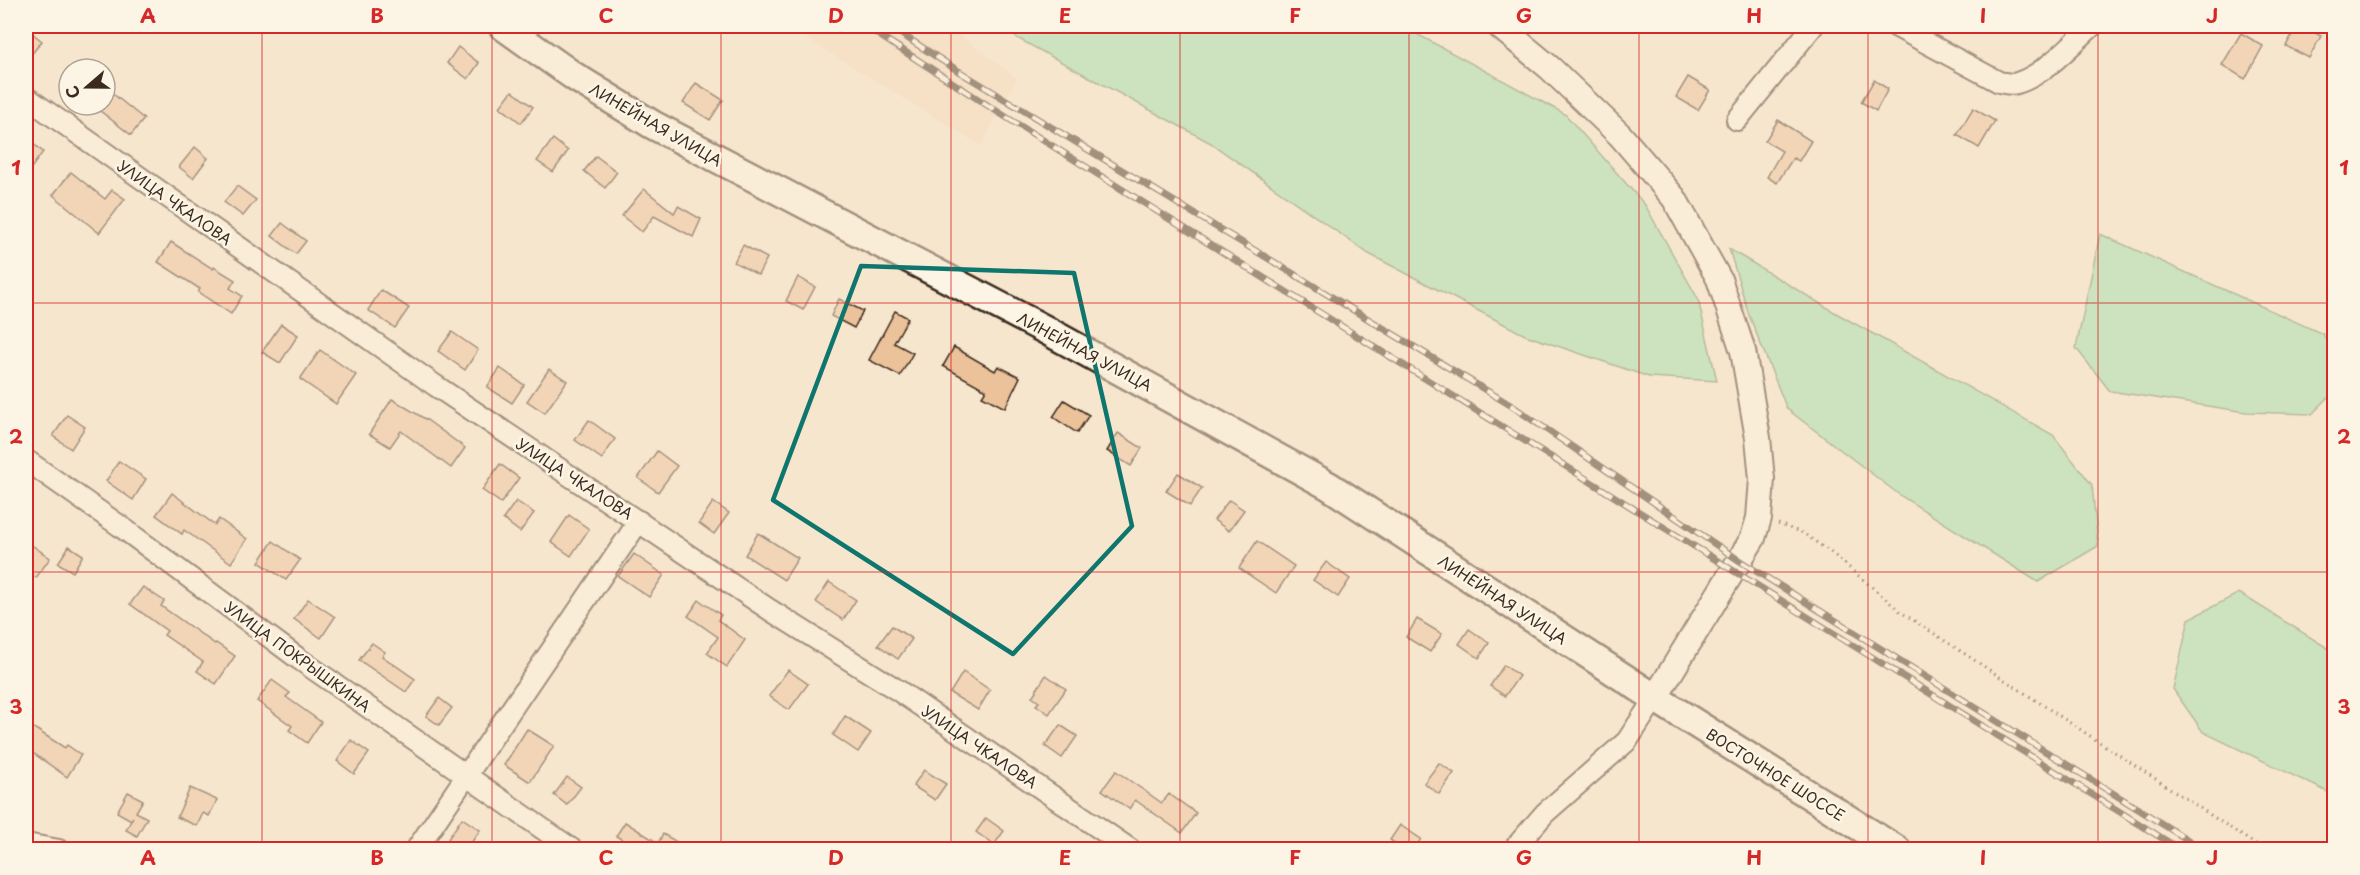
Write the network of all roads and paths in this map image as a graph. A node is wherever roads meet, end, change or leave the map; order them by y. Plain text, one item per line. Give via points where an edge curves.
1 (503, 26) edge
2 (1499, 26) edge
3 (1813, 26) edge
4 (1895, 26) edge
5 (2092, 26) edge
6 (26, 97) edge
7 (1737, 120) dead end
8 (26, 460) edge
9 (1760, 518) junction
10 (639, 521) junction
11 (1655, 698) junction
12 (468, 775) junction
13 (26, 844) edge
14 (59, 849) edge
15 (416, 849) edge
16 (573, 849) edge
17 (1131, 849) edge
18 (1513, 849) edge
19 (1897, 849) edge
20 (2264, 849) edge

1 - 11 main road, ЛИНЕЙНАЯ УЛИЦА via 653,125 1044,328 1329,486
2 - 9 street via 1550,68 1635,153 1674,198 1719,279 1743,351 1760,459
3 - 7 street
4 - 5 street via 1999,82 2015,84 2040,71
6 - 10 street, УЛИЦА ЧКАЛОВА via 436,387
8 - 12 street, УЛИЦА ПОКРЫШКИНА via 299,659
9 - 11 street via 1753,538
9 - 20 path via 1810,538 1901,612
10 - 12 street
10 - 17 street, УЛИЦА ЧКАЛОВА
11 - 18 street via 1627,741 1545,813
11 - 19 main road, ВОСТОЧНОЕ ШОССЕ
12 - 15 street
12 - 16 street, УЛИЦА ПОКРЫШКИНА
13 - 14 street

